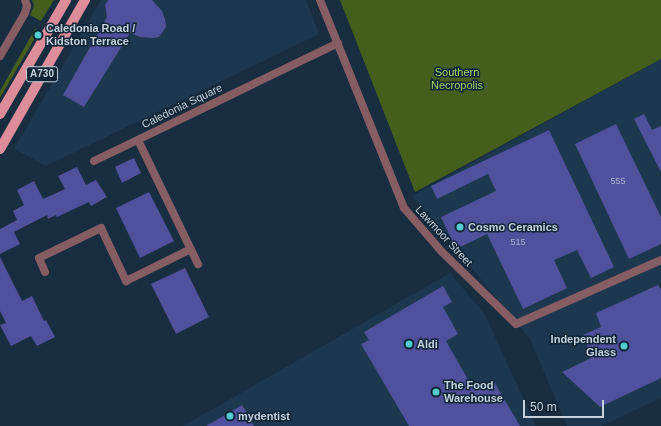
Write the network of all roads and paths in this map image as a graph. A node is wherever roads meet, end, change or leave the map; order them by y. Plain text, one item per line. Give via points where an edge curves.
1 (24, 0) edge
2 (66, 0) edge
3 (85, 0) edge
4 (320, 0) edge
5 (338, 43) junction
6 (0, 56) edge
7 (0, 114) edge
8 (138, 140) junction
9 (0, 149) edge
10 (94, 161) dead end
11 (191, 249) junction
12 (661, 260) edge
13 (198, 264) dead end
14 (45, 272) dead end

1 - 6 street via 27,6 25,13
2 - 7 main road, A730
3 - 9 main road, A730
4 - 5 street, Lawmoor Street
5 - 8 street, Caledonia Square
5 - 12 street, Lawmoor Street via 404,208 442,252 516,324
8 - 10 street
8 - 11 street, Caledonia Square
11 - 13 street, Caledonia Square
11 - 14 street via 126,281 101,228 39,258

